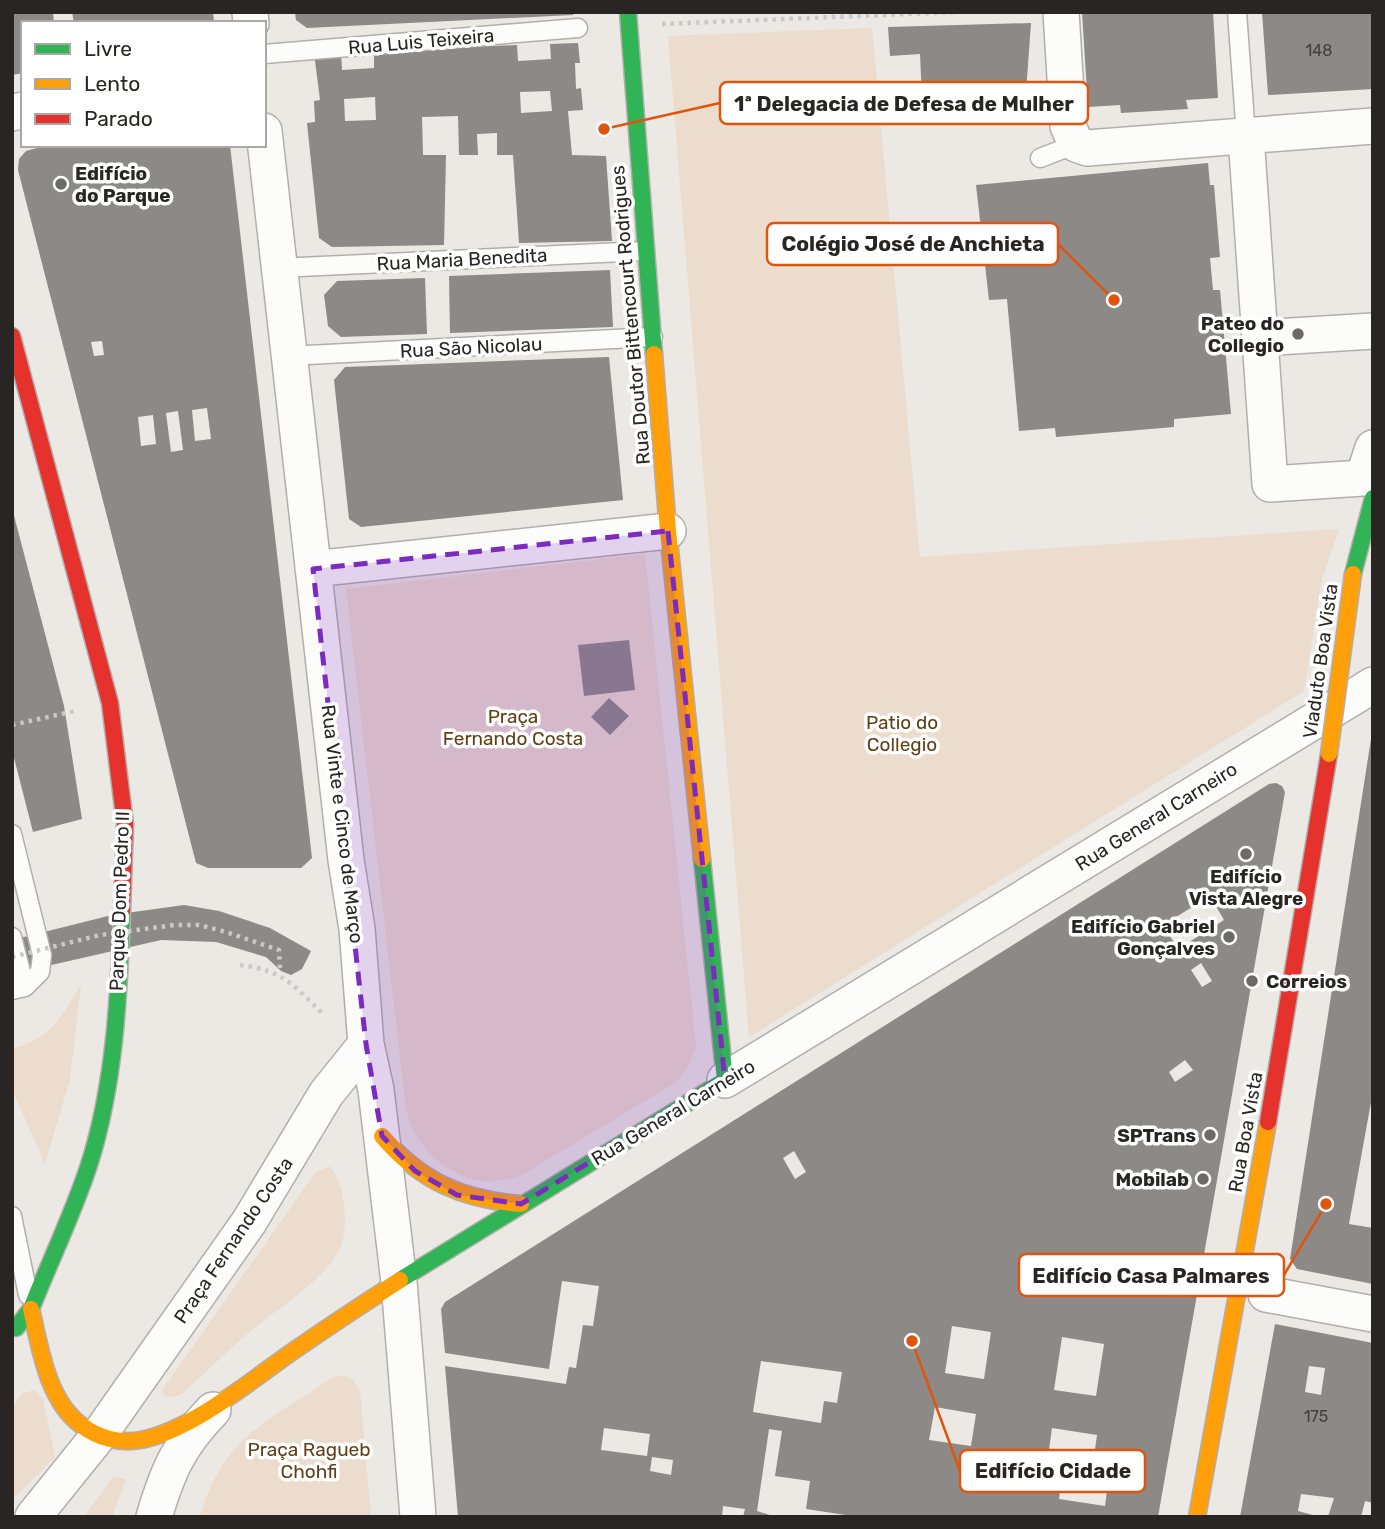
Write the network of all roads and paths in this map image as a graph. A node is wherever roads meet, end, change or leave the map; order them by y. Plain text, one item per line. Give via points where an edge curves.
1 (958, 12) edge
2 (1060, 12) edge
3 (1237, 12) edge
4 (629, 19) edge
5 (578, 28) dead end
6 (266, 54) edge
7 (1364, 127) edge
8 (1247, 136) junction
9 (1076, 144) junction
10 (266, 147) edge
11 (1040, 158) dead end
12 (645, 251) junction
13 (278, 268) junction
14 (1373, 331) edge
15 (12, 336) edge
16 (653, 337) junction
17 (1260, 338) junction
18 (288, 356) junction
19 (1370, 475) edge
20 (668, 531) junction
21 (313, 569) junction
22 (1373, 685) edge
23 (110, 703) junction
24 (12, 725) edge
25 (1329, 754) joint
26 (12, 834) edge
27 (12, 937) edge
28 (12, 957) edge
29 (240, 965) dead end
30 (280, 969) dead end
31 (19, 988) edge
32 (324, 1015) dead end
33 (366, 1044) junction
34 (725, 1080) junction
35 (382, 1136) junction
36 (521, 1204) junction
37 (12, 1216) edge
38 (399, 1282) junction
39 (1266, 1294) dead end
40 (31, 1308) junction
41 (1373, 1314) edge
42 (12, 1333) edge
43 (220, 1402) junction
44 (99, 1435) junction
45 (33, 1517) edge
46 (154, 1517) edge
47 (418, 1517) edge
48 (1197, 1517) edge

1 - 4 path
2 - 9 street via 1068,126
3 - 8 lane
4 - 12 street, Rua Doutor Bittencourt Rodrigues
5 - 6 lane, Rua Luis Teixeira
7 - 8 street
8 - 9 street via 1087,148
8 - 17 street
9 - 11 lane
10 - 13 street, Rua Vinte e Cinco de Março
12 - 13 lane, Rua Maria Benedita
12 - 16 street, Rua Doutor Bittencourt Rodrigues
13 - 18 street, Rua Vinte e Cinco de Março
14 - 17 street
15 - 23 street, Parque Dom Pedro II
16 - 18 lane, Rua São Nicolau
16 - 20 street, Rua Doutor Bittencourt Rodrigues
17 - 19 street via 1270,484
18 - 21 street, Rua Vinte e Cinco de Março
19 - 25 street, Viaduto Boa Vista, bridge
20 - 21 street
20 - 34 street
21 - 33 street, Rua Vinte e Cinco de Março via 357,929
22 - 34 street, Rua General Carneiro
23 - 24 path
23 - 40 street, Parque Dom Pedro II via 125,824 120,974 109,1073 89,1164
25 - 48 street, Rua Boa Vista via 1240,1289
26 - 31 lane via 42,955 40,972
27 - 31 lane
28 - 30 path, bridge via 147,926 199,925 279,950
29 - 32 path via 267,968 284,977
33 - 35 street, Rua Vinte e Cinco de Março
33 - 44 street, Praça Fernando Costa via 326,1094 249,1222
34 - 36 street, Rua General Carneiro
35 - 36 street via 415,1171 457,1195 488,1203
35 - 38 street, Rua Vinte e Cinco de Março
36 - 38 street, Rua General Carneiro
37 - 40 lane
38 - 43 street, Rua General Carneiro
38 - 47 street, Rua Vinte e Cinco de Março
39 - 41 street
40 - 42 street, Parque Dom Pedro II
40 - 44 street, Rua General Carneiro via 67,1414
43 - 44 street, Rua General Carneiro via 149,1439 120,1441
43 - 46 street via 176,1455
44 - 45 street

